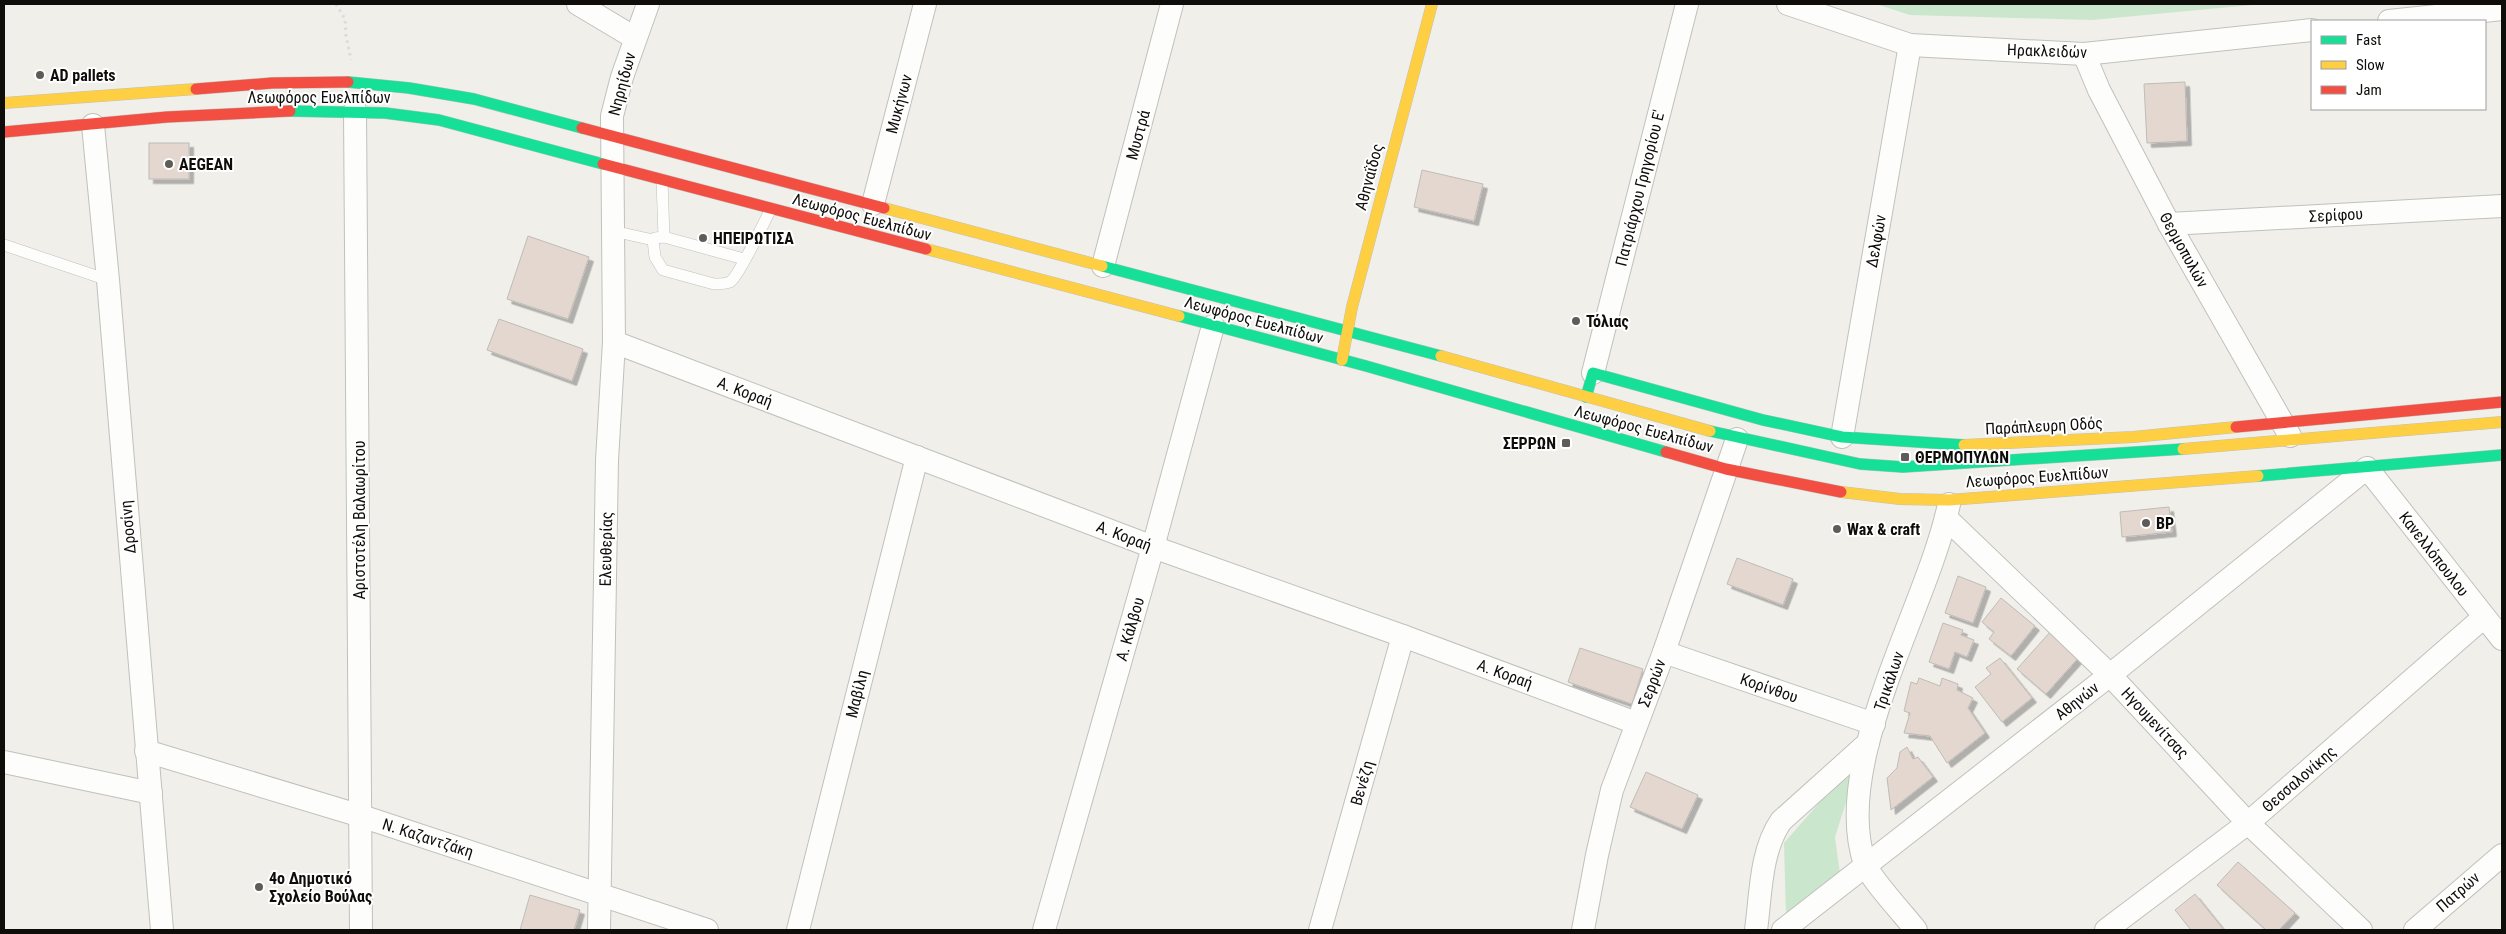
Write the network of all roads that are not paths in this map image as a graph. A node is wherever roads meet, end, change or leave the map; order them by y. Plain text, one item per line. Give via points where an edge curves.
1 (578, 4) edge
2 (648, 4) edge
3 (925, 4) edge
4 (1172, 4) edge
5 (1432, 4) edge
6 (1688, 4) edge
7 (1788, 4) edge
8 (2502, 9) edge
9 (2398, 20) edge
10 (2311, 30) edge
11 (635, 38) junction
12 (1910, 45) junction
13 (2084, 54) junction
14 (4, 103) edge
15 (356, 110) junction
16 (93, 125) junction
17 (4, 132) edge
18 (612, 135) junction
19 (613, 168) junction
20 (662, 180) junction
21 (873, 204) junction
22 (2502, 206) edge
23 (771, 209) junction
24 (2169, 224) junction
25 (613, 231) junction
26 (664, 237) junction
27 (653, 240) junction
28 (4, 245) edge
29 (744, 259) junction
30 (1103, 266) junction
31 (108, 280) junction
32 (1213, 326) junction
33 (1348, 331) junction
34 (614, 342) junction
35 (1342, 360) junction
36 (1594, 373) junction
37 (1586, 397) junction
38 (2502, 402) edge
39 (2502, 422) edge
40 (2288, 432) junction
41 (1842, 437) junction
42 (1737, 439) junction
43 (2502, 455) edge
44 (917, 457) junction
45 (2366, 468) junction
46 (1726, 469) junction
47 (1948, 509) junction
48 (1153, 547) junction
49 (2484, 617) junction
50 (1403, 636) junction
51 (2502, 640) edge
52 (1664, 652) junction
53 (2110, 675) junction
54 (1636, 723) junction
55 (1871, 734) junction
56 (146, 750) junction
57 (4, 762) edge
58 (151, 793) junction
59 (361, 816) junction
60 (2248, 823) junction
61 (2502, 855) edge
62 (1866, 867) junction
63 (600, 894) junction
64 (162, 930) edge
65 (361, 930) edge
66 (599, 930) edge
67 (707, 930) edge
68 (798, 930) edge
69 (1044, 930) edge
70 (1320, 930) edge
71 (1583, 930) edge
72 (1756, 930) edge
73 (1783, 930) edge
74 (1916, 930) edge
75 (2106, 930) edge
76 (2361, 930) edge
77 (2415, 930) edge

1 - 11 street
2 - 11 street, Νηρηίδων
3 - 21 street, Μυκήνων
4 - 30 street, Μυστρά
5 - 33 main road, Αθηναΐδος
6 - 36 street, Πατριάρχου Γρηγορίου Ε'
7 - 12 street, Ηρακλειδών
8 - 9 street
10 - 13 street, Ηρακλειδών
11 - 18 street, Νηρηίδων via 614,102
12 - 13 street, Ηρακλειδών
12 - 41 street, Δελφών
13 - 24 street, Θερμοπυλών
14 - 18 main road, Λεωφόρος Ευελπίδων via 272,83 361,83 474,99
15 - 16 main road, Λεωφόρος Ευελπίδων via 268,111
15 - 19 main road, Λεωφόρος Ευελπίδων via 439,120
15 - 59 street, Αριστοτέλη Βαλαωρίτου
16 - 17 main road, Λεωφόρος Ευελπίδων
16 - 31 street, Δροσίνη
18 - 19 street, Νηρηίδων
18 - 21 main road, Λεωφόρος Ευελπίδων
19 - 20 main road, Λεωφόρος Ευελπίδων
19 - 25 street, Ελευθερίας
20 - 23 main road, Λεωφόρος Ευελπίδων
20 - 26 lane
21 - 30 main road, Λεωφόρος Ευελπίδων
22 - 24 street, Σερίφου
23 - 29 lane
23 - 32 main road, Λεωφόρος Ευελπίδων
24 - 40 street, Θερμοπυλών
25 - 27 lane
25 - 34 street, Ελευθερίας
26 - 27 lane
26 - 29 lane
27 - 29 lane via 655,257 663,270 714,284 730,282
28 - 31 lane
30 - 33 main road, Λεωφόρος Ευελπίδων
31 - 56 street, Δροσίνη
32 - 35 main road, Λεωφόρος Ευελπίδων
32 - 48 street, A. Κάλβου
33 - 35 main road, Αθηναΐδος
33 - 37 main road, Λεωφόρος Ευελπίδων
34 - 44 street, Α. Κοραή
34 - 63 street, Ελευθερίας via 607,460
35 - 46 main road, Λεωφόρος Ευελπίδων
36 - 37 main road
36 - 41 main road, Παράπλευρη Οδός via 1763,420
37 - 42 main road, Λεωφόρος Ευελπίδων
38 - 40 main road, Παράπλευρη Οδός
39 - 40 main road, Λεωφόρος Ευελπίδων
40 - 41 main road, Παράπλευρη Οδός via 1972,446
40 - 42 main road, Λεωφόρος Ευελπίδων via 1902,467 1860,464
42 - 46 street, Σερρών
43 - 45 main road, Λεωφόρος Ευελπίδων
44 - 48 street, Α. Κοραή
44 - 68 street, Μαβίλη
45 - 47 main road, Λεωφόρος Ευελπίδων
45 - 49 street, Κανελλόπουλου
45 - 53 street, Αθηνών
46 - 47 main road, Λεωφόρος Ευελπίδων
46 - 52 street, Σερρών
47 - 53 street, Ηγουμενίτσας
47 - 55 street, Τρικάλων
48 - 50 street, Α. Κοραή
48 - 69 street, A. Κάλβου
49 - 51 street, Κανελλόπουλου
49 - 60 street, Θεσσαλονίκης
50 - 54 street, Α. Κοραή
50 - 70 street, Βενέζη
52 - 54 street, Σερρών
52 - 55 street, Κορίνθου
53 - 60 street, Ηγουμενίτσας
53 - 62 street, Αθηνών
54 - 71 street, Σερρών via 1612,790
55 - 62 street, Τρικάλων via 1857,805 1858,839
55 - 72 street via 1773,833 1768,847
56 - 58 street, Δροσίνη
56 - 59 street, Ν. Καζαντζάκη
57 - 58 street
58 - 64 street, Δροσίνη
59 - 63 street, Ν. Καζαντζάκη
59 - 65 street, Αριστοτέλη Βαλαωρίτου
60 - 75 street, Θεσσαλονίκης
60 - 76 street, Ηγουμενίτσας
61 - 77 street, Πατρών
62 - 73 street, Αθηνών
62 - 74 street
63 - 66 street, Ελευθερίας
63 - 67 street, Ν. Καζαντζάκη

